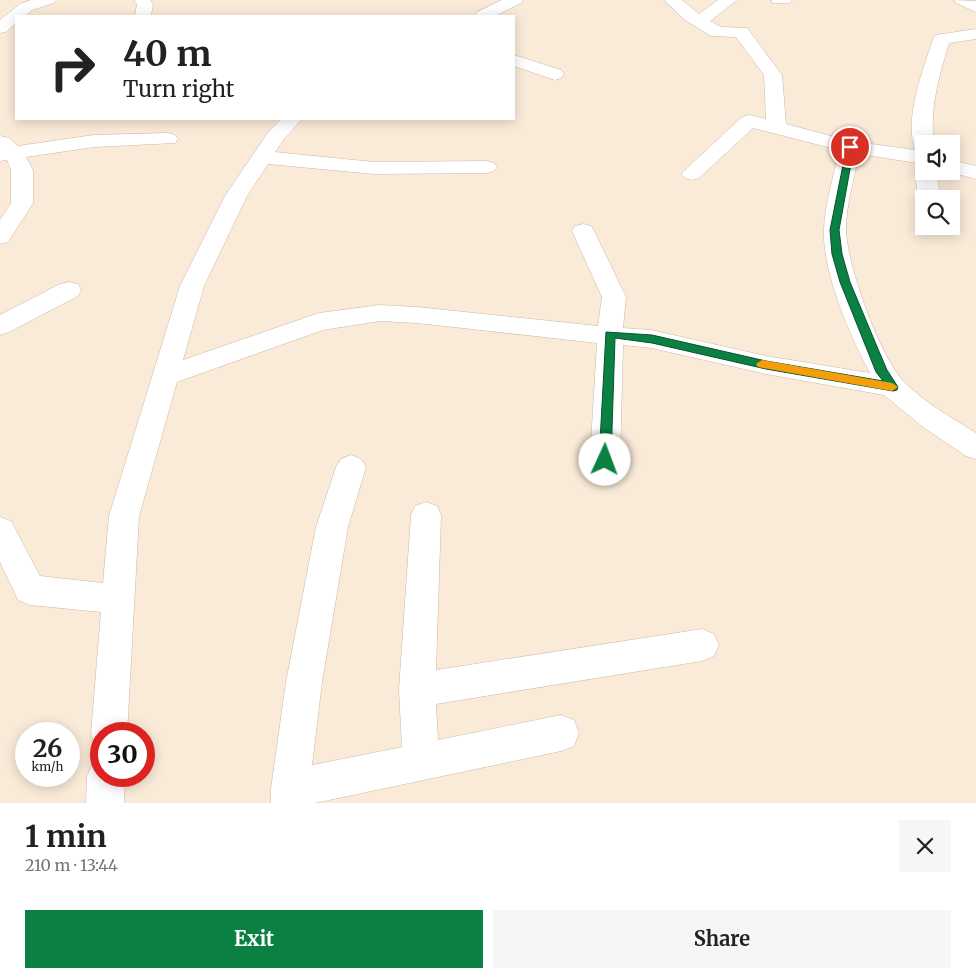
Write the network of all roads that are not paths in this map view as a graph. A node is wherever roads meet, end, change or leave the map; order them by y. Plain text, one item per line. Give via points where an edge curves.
1 (48, 0) edge
2 (142, 0) edge
3 (515, 0) edge
4 (672, 0) edge
5 (729, 0) edge
6 (779, 0) edge
7 (784, 0) edge
8 (962, 0) edge
9 (24, 3) edge
10 (976, 7) edge
11 (143, 15) edge
12 (485, 15) edge
13 (699, 21) junction
14 (0, 28) edge
15 (976, 34) edge
16 (515, 60) edge
17 (555, 74) dead end
18 (291, 120) edge
19 (776, 128) junction
20 (922, 135) edge
21 (168, 139) dead end
22 (850, 147) junction
23 (5, 149) edge
24 (262, 157) junction
25 (915, 157) edge
26 (487, 167) dead end
27 (960, 169) edge
28 (976, 173) edge
29 (692, 174) dead end
30 (583, 232) dead end
31 (0, 237) edge
32 (68, 290) dead end
33 (0, 326) edge
34 (610, 334) junction
35 (166, 376) junction
36 (893, 387) junction
37 (976, 448) edge
38 (605, 460) dead end
39 (352, 467) dead end
40 (426, 515) dead end
41 (0, 530) edge
42 (118, 599) junction
43 (702, 645) dead end
44 (418, 690) junction
45 (110, 722) edge
46 (561, 733) dead end
47 (421, 763) junction
48 (106, 787) edge
49 (290, 796) edge
50 (105, 803) edge

1 - 9 street
2 - 11 street via 145,4
3 - 12 street
4 - 13 street
5 - 13 street
6 - 7 street
8 - 10 street
9 - 14 street
13 - 19 street via 717,32 741,32 773,75
15 - 20 street via 942,39 931,73 921,122
16 - 17 street
18 - 24 street via 276,135
19 - 22 street
19 - 29 street via 749,121
21 - 23 street via 94,141
22 - 25 street
22 - 36 street via 834,230 837,254 845,282 882,372
23 - 31 street via 22,170 22,204
24 - 26 street via 374,168
24 - 35 street via 236,196 192,286
27 - 28 street
30 - 34 street via 614,297
32 - 33 street
34 - 35 street via 380,313 319,322
34 - 36 street via 652,339 766,365
34 - 38 street
35 - 42 street via 124,516
36 - 37 street
39 - 49 street via 332,527 304,682
40 - 44 street
41 - 42 street via 30,590
42 - 45 street
43 - 44 street
44 - 47 street
46 - 47 street
47 - 49 street
48 - 50 street

